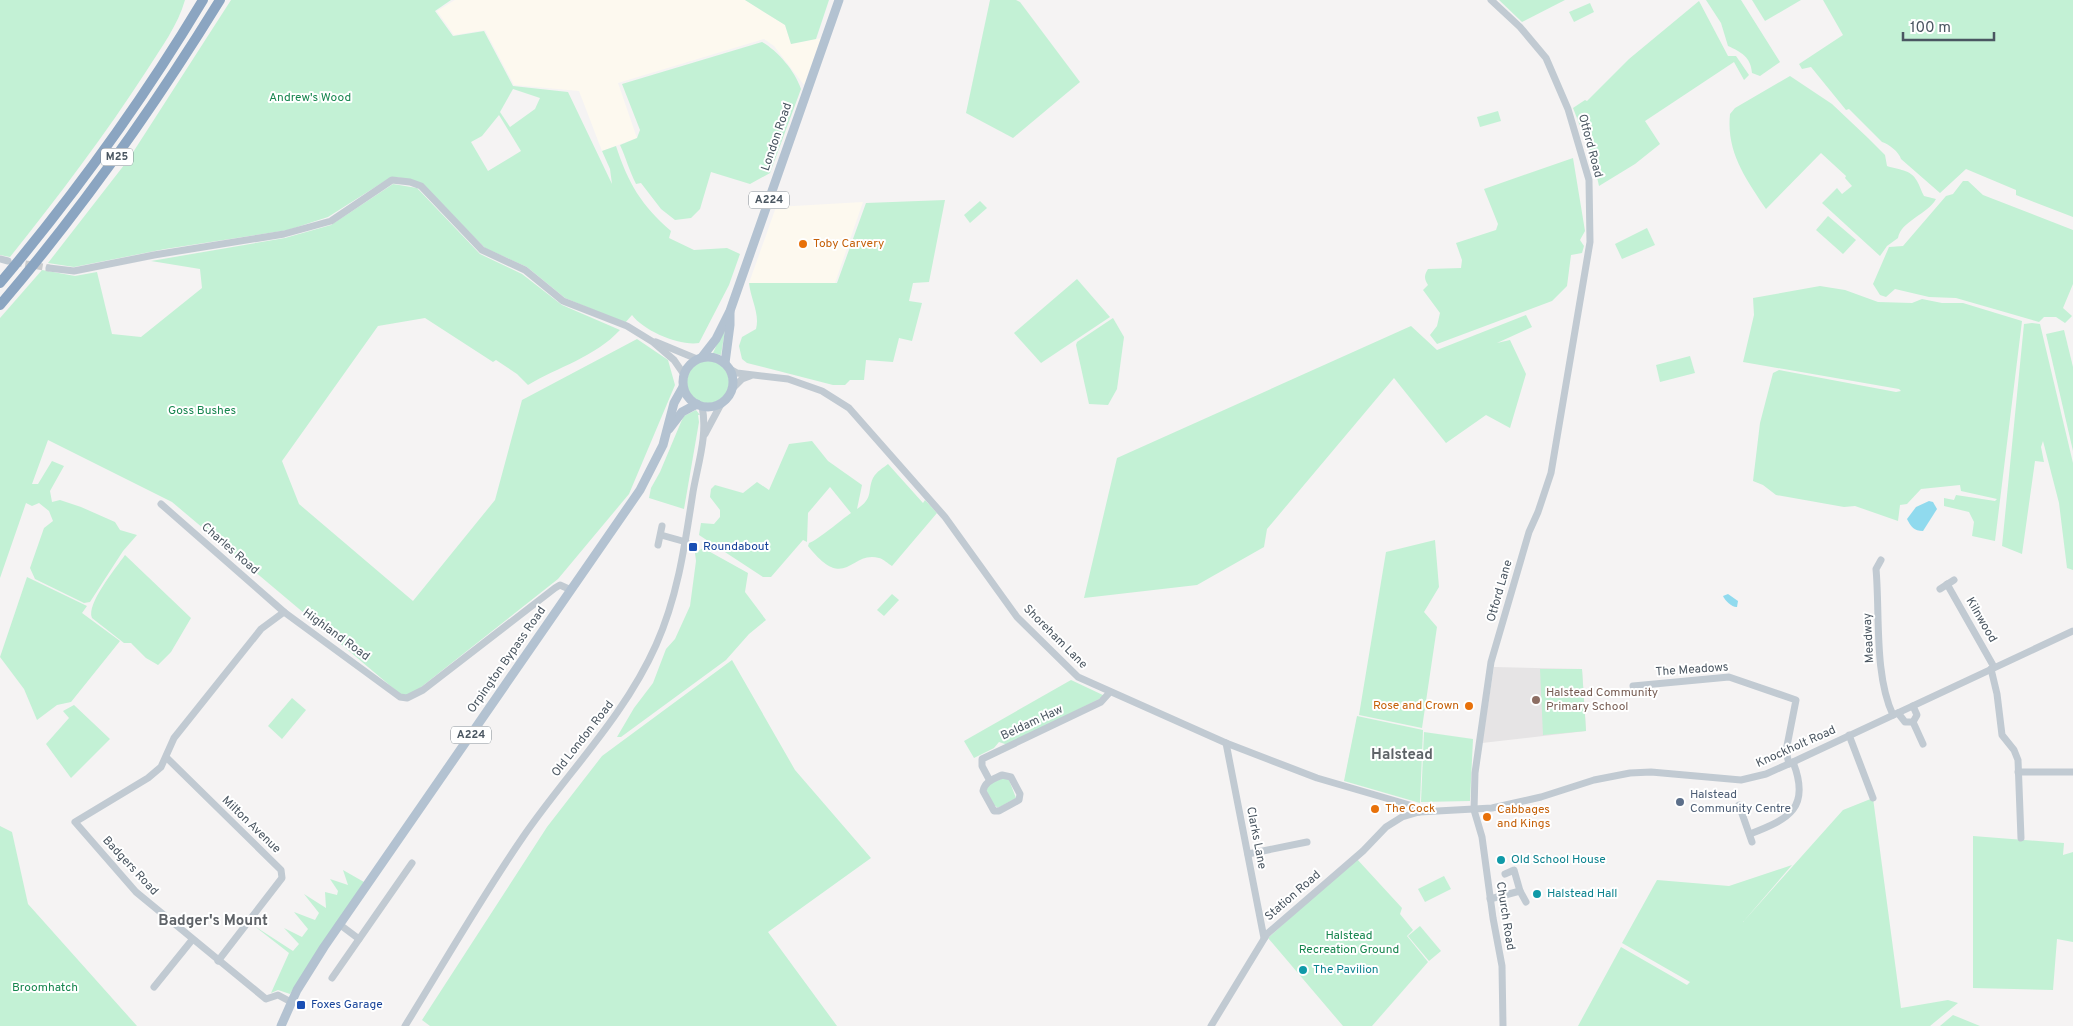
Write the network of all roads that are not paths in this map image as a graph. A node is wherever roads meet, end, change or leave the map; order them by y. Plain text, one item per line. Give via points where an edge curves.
1 (204, 0) edge
2 (220, 0) edge
3 (839, 0) edge
4 (1491, 0) edge
5 (49, 268) tunnel mouth
6 (0, 283) edge
7 (0, 305) edge
8 (730, 311) junction
9 (653, 342) junction
10 (699, 358) junction
11 (728, 366) junction
12 (683, 373) junction
13 (753, 375) junction
14 (1565, 382) joint
15 (683, 387) junction
16 (733, 388) junction
17 (721, 404) junction
18 (700, 405) junction
19 (668, 431) junction
20 (705, 434) junction
21 (161, 504) dead end
22 (662, 526) dead end
23 (661, 535) junction
24 (686, 542) junction
25 (658, 545) dead end
26 (1881, 560) dead end
27 (1954, 580) dead end
28 (1947, 584) junction
29 (1940, 589) dead end
30 (571, 590) junction
31 (284, 612) junction
32 (2073, 630) edge
33 (1992, 668) junction
34 (1642, 685) junction
35 (1633, 686) dead end
36 (1110, 692) junction
37 (1643, 694) dead end
38 (1913, 706) junction
39 (1896, 714) junction
40 (1913, 722) junction
41 (1850, 735) junction
42 (1226, 743) junction
43 (1923, 744) dead end
44 (167, 758) junction
45 (1791, 763) junction
46 (2018, 772) junction
47 (2073, 772) edge
48 (990, 781) junction
49 (1873, 798) dead end
50 (1740, 806) dead end
51 (1474, 810) junction
52 (1419, 812) junction
53 (76, 822) joint
54 (2022, 838) dead end
55 (1307, 842) dead end
56 (1248, 854) junction
57 (412, 863) dead end
58 (1505, 874) dead end
59 (1520, 891) junction
60 (1490, 899) junction
61 (1526, 902) dead end
62 (339, 924) junction
63 (1264, 938) junction
64 (359, 939) junction
65 (192, 940) junction
66 (218, 961) junction
67 (332, 978) dead end
68 (154, 987) dead end
69 (292, 1002) junction
70 (281, 1026) edge
71 (405, 1026) edge
72 (1211, 1026) edge
73 (1503, 1026) edge

1 - 6 highway, M25 via 101,155
2 - 7 highway, M25 via 110,167
3 - 8 main road, London Road / A224
4 - 14 street, Otford Road via 1546,58 1568,109 1589,180 1590,242
5 - 9 street via 74,271 284,234 330,221 392,180 410,182 420,186 482,250 525,270 563,301 627,326
8 - 10 main road, London Road / A224 via 716,339
8 - 11 main road, London Road / A224
9 - 10 street
9 - 12 street via 674,360
10 - 11 main road via 714,357
10 - 12 main road
11 - 13 street, Shoreham Lane via 737,373
11 - 16 main road via 734,381
12 - 15 main road
13 - 16 street via 742,379
13 - 36 street, Shoreham Lane via 788,378 822,391 849,408 945,517 1017,617 1078,677
14 - 51 street, Otford Lane via 1551,473 1529,532 1491,662 1478,744
15 - 18 main road via 688,397
15 - 19 main road, Orpington Bypass Road / A224 via 674,403
16 - 17 main road
17 - 18 main road
17 - 20 street, Old London Road
18 - 19 main road, Orpington Bypass Road / A224 via 682,412
18 - 20 street, Old London Road
19 - 30 main road, Orpington Bypass Road / A224 via 640,490
20 - 24 street, Old London Road
21 - 31 street, Charles Road
22 - 23 street
23 - 24 street
23 - 25 street
24 - 71 street, Old London Road via 666,619 634,688 523,837
26 - 39 street, Meadway via 1876,569 1885,693
27 - 28 street
28 - 29 street
28 - 33 street, Kilnwood
30 - 31 street, Highland Road via 560,585 555,588 423,690 408,698 400,697
30 - 62 main road, Orpington Bypass Road / A224
31 - 44 street, Highland Road via 261,629 174,738
32 - 33 street, Knockholt Road
33 - 38 street, Knockholt Road
33 - 46 street, Kilnwood via 2000,729 2017,754
34 - 35 street, The Meadows
34 - 37 street, The Meadows
34 - 45 street, The Meadows via 1729,677 1796,700 1786,751
36 - 42 street, Shoreham Lane
36 - 48 street, Beldam Haw via 1101,702 982,759
38 - 39 street, Knockholt Road
38 - 40 street via 1916,715
39 - 40 street via 1905,722
39 - 41 street, Knockholt Road
40 - 43 street
41 - 45 street, Knockholt Road
41 - 49 street
42 - 52 street, Shoreham Lane via 1317,778 1413,806
42 - 56 street, Clarks Lane
44 - 53 street, Highland Road via 162,767 148,778
44 - 66 street, Milton Avenue via 281,870 282,878
45 - 50 street via 1799,778 1800,794 1787,818 1751,838
45 - 51 street, Knockholt Road via 1741,780 1630,773 1594,780 1525,801
46 - 47 street
46 - 54 street, Kilnwood
48 - 48 street, Beldam Haw via 983,791 994,811 1019,800 1020,794 1011,777 1002,775
51 - 52 street, Knockholt Road
51 - 60 street, Church Road via 1482,837
52 - 63 street, Station Road via 1386,826
53 - 65 street, Badgers Road via 136,892
55 - 56 street
56 - 63 street, Clarks Lane
57 - 64 street
58 - 59 street via 1514,870
59 - 60 street
59 - 61 street
60 - 73 street, Church Road via 1502,966
62 - 64 street
62 - 69 main road, Orpington Bypass Road / A224
63 - 72 street, Station Road
64 - 67 street
65 - 66 street, Badgers Road
65 - 68 street
66 - 69 street, Badgers Road via 266,999 278,994
69 - 70 main road, Orpington Bypass Road / A224

